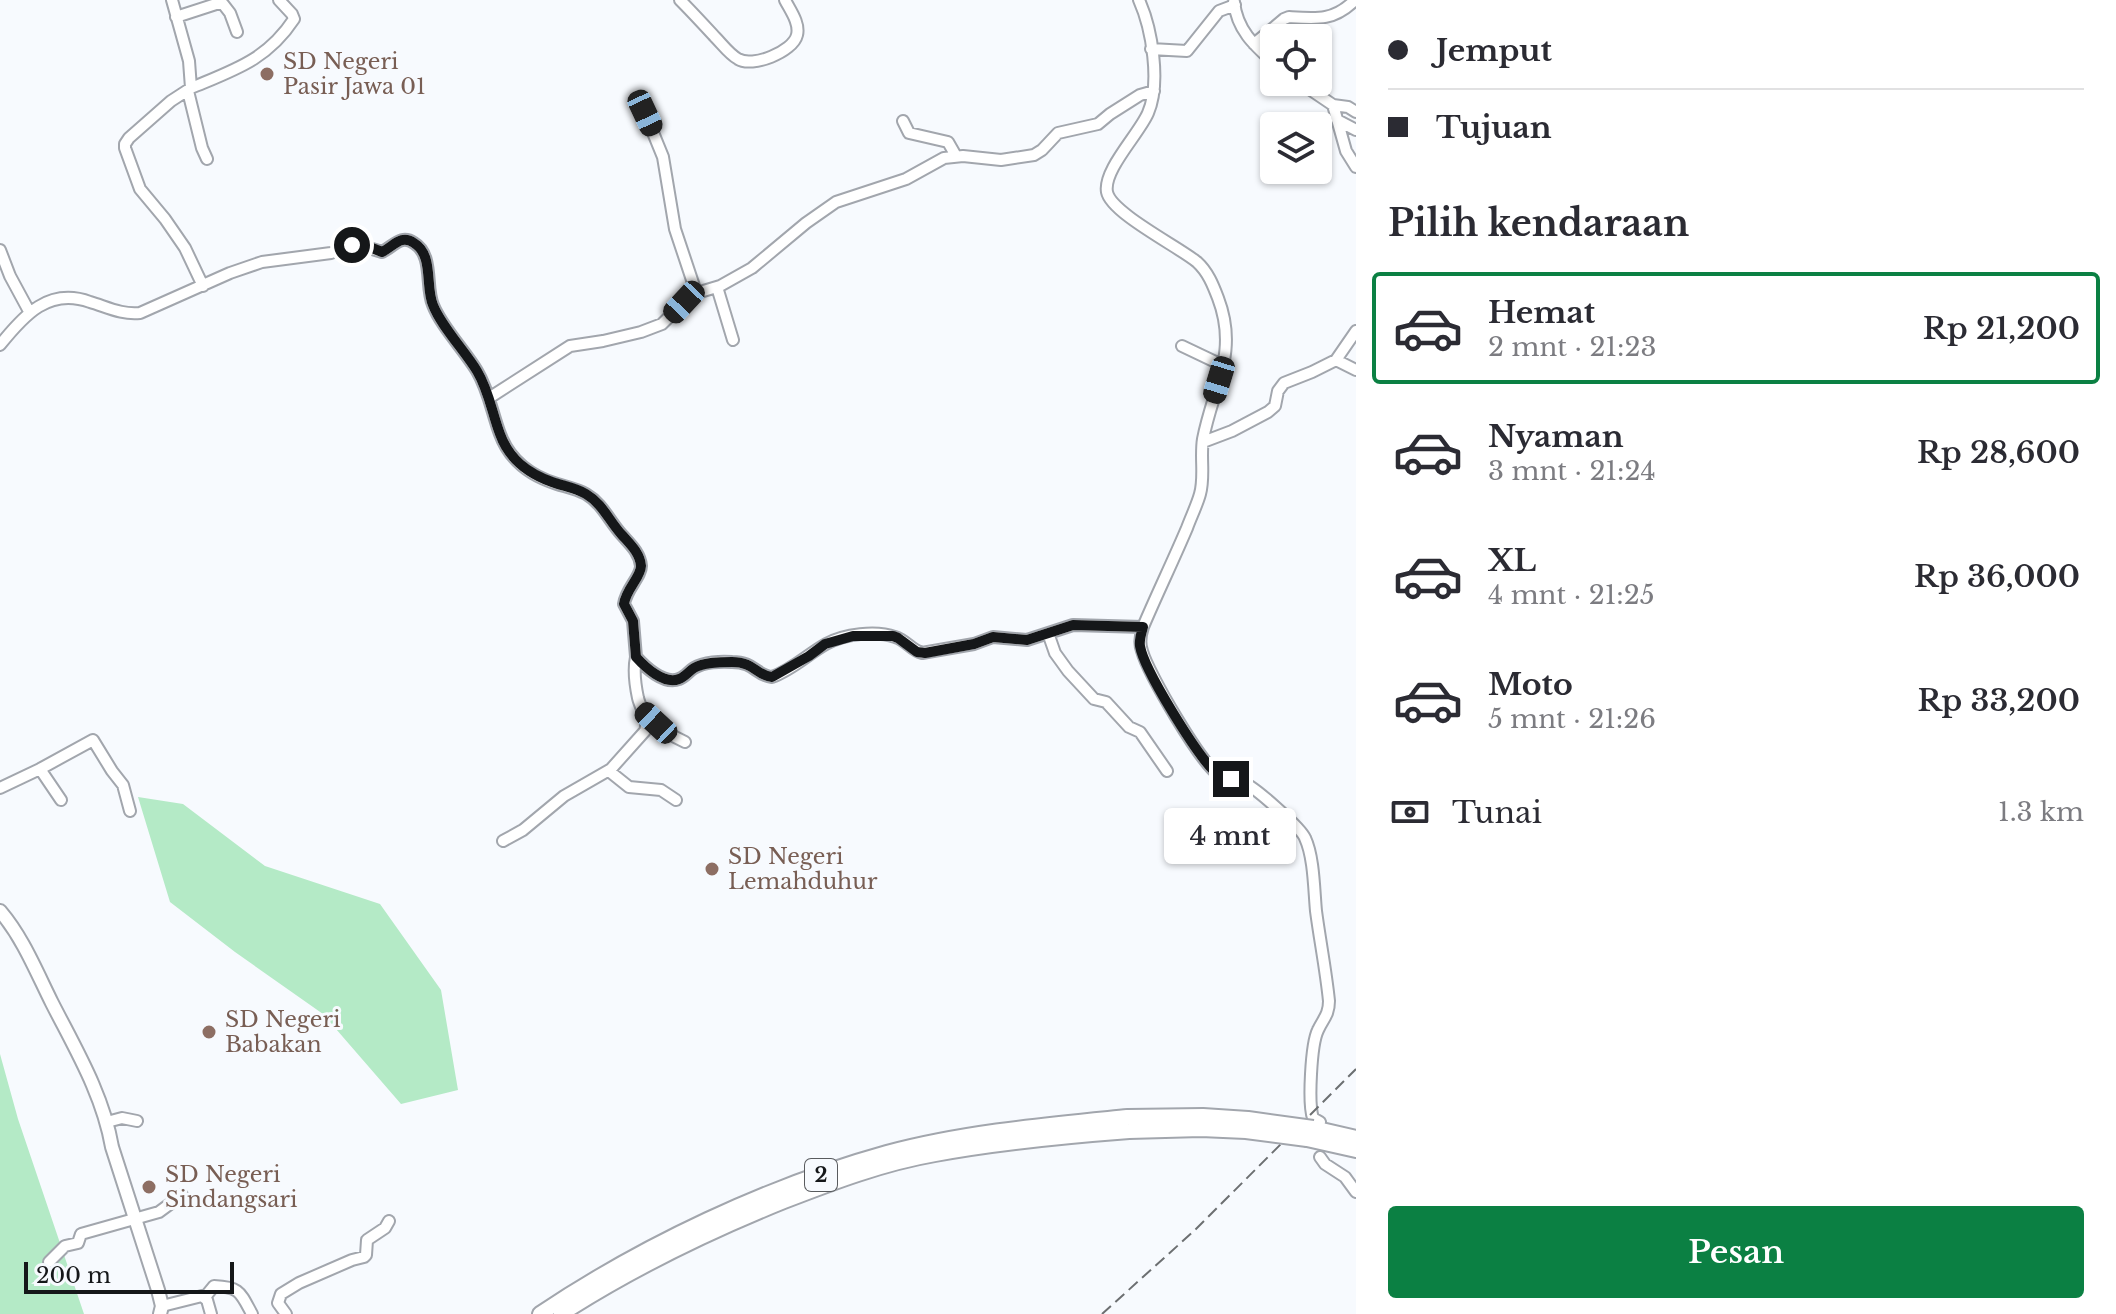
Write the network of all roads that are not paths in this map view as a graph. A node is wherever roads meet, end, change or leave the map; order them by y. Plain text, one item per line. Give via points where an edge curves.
1 (172, 0) edge
2 (279, 0) edge
3 (680, 0) edge
4 (785, 0) edge
5 (1139, 0) edge
6 (1355, 0) edge
7 (1234, 2) edge
8 (176, 17) junction
9 (237, 32) dead end
10 (1254, 44) junction
11 (1151, 49) junction
12 (1260, 50) edge
13 (190, 90) junction
14 (1154, 91) junction
15 (1320, 96) edge
16 (1333, 105) junction
17 (1356, 112) edge
18 (645, 113) dead end
19 (1337, 120) junction
20 (903, 121) dead end
21 (1356, 130) edge
22 (956, 156) junction
23 (207, 159) dead end
24 (1356, 167) edge
25 (0, 250) edge
26 (203, 286) junction
27 (717, 287) junction
28 (696, 290) junction
29 (30, 313) junction
30 (1356, 331) edge
31 (733, 340) dead end
32 (0, 345) edge
33 (1182, 346) dead end
34 (1336, 360) junction
35 (1224, 366) junction
36 (1356, 370) edge
37 (489, 398) junction
38 (1203, 442) junction
39 (1143, 627) junction
40 (1048, 633) junction
41 (636, 657) junction
42 (641, 708) junction
43 (685, 742) dead end
44 (40, 769) junction
45 (609, 771) junction
46 (1167, 771) dead end
47 (0, 788) edge
48 (61, 800) dead end
49 (676, 800) dead end
50 (130, 811) dead end
51 (503, 841) dead end
52 (0, 911) edge
53 (137, 1121) dead end
54 (107, 1122) junction
55 (1128, 1124) junction
56 (1313, 1130) junction
57 (1356, 1138) edge
58 (1356, 1150) edge
59 (1320, 1157) dead end
60 (1356, 1192) edge
61 (182, 1195) dead end
62 (135, 1219) junction
63 (389, 1221) dead end
64 (49, 1262) dead end
65 (205, 1297) junction
66 (161, 1310) edge
67 (211, 1314) edge
68 (252, 1314) edge
69 (286, 1314) edge
70 (540, 1314) edge
71 (561, 1314) edge

1 - 8 street
2 - 13 street via 294,19 266,50
3 - 4 street via 730,53 749,62 795,41 797,25
5 - 11 street
6 - 10 street via 1331,17 1284,19
7 - 10 street via 1239,24
7 - 11 street via 1219,11 1187,51
8 - 9 street via 223,4
8 - 13 street via 189,61
10 - 12 street
11 - 14 street
13 - 23 street
13 - 26 street via 129,138 125,148 140,189 181,242
14 - 22 street via 1098,124 1058,133 1030,156
14 - 35 street via 1141,127 1113,169 1107,193 1125,214 1189,256 1208,275 1223,311
15 - 16 street
16 - 17 street
16 - 19 street
18 - 28 street via 663,157 675,229
19 - 21 street
19 - 24 street
20 - 22 street via 909,133 948,142
22 - 27 street via 829,206 756,265
25 - 29 street
26 - 29 street via 140,313 67,297
26 - 37 street via 262,262 331,253 356,244 382,252 399,240 411,241 425,258 433,306
27 - 28 street
27 - 31 street
28 - 37 street via 662,324 570,346
29 - 32 street
30 - 34 street
33 - 35 street
34 - 36 street
34 - 38 street via 1284,383 1268,412
35 - 38 street
37 - 41 street via 503,443 516,462 592,498 635,551 641,570 624,604 633,621
38 - 39 street via 1199,498
39 - 40 street via 1073,625
39 - 56 street via 1140,647 1149,668 1216,774 1252,787 1305,837 1329,1001 1312,1069
40 - 41 street via 1025,640 993,637 925,653 893,636 853,636 825,644 772,677 745,663 729,662 697,666 668,680
40 - 46 street via 1068,671 1094,699 1106,702 1140,732
41 - 42 street
42 - 43 street
42 - 45 street via 645,731
44 - 47 street
44 - 48 street
44 - 50 street via 93,740 123,785
45 - 49 street via 629,787 661,790
45 - 51 street
52 - 54 main road via 23,943 99,1095
53 - 54 street
54 - 62 main road
55 - 56 highway, 2, bridge via 1218,1117
55 - 70 highway, 2 via 1040,1126 887,1153 726,1212 633,1258
55 - 71 highway, 2 via 933,1154 819,1187 730,1223
56 - 57 highway, 2
56 - 58 highway, 2
59 - 60 street
61 - 62 street via 159,1212
62 - 64 street via 81,1234 79,1242 62,1248
62 - 66 main road
63 - 69 street via 367,1240 364,1257 281,1294 278,1303
65 - 66 street
65 - 67 street
65 - 68 street via 214,1286 231,1286

